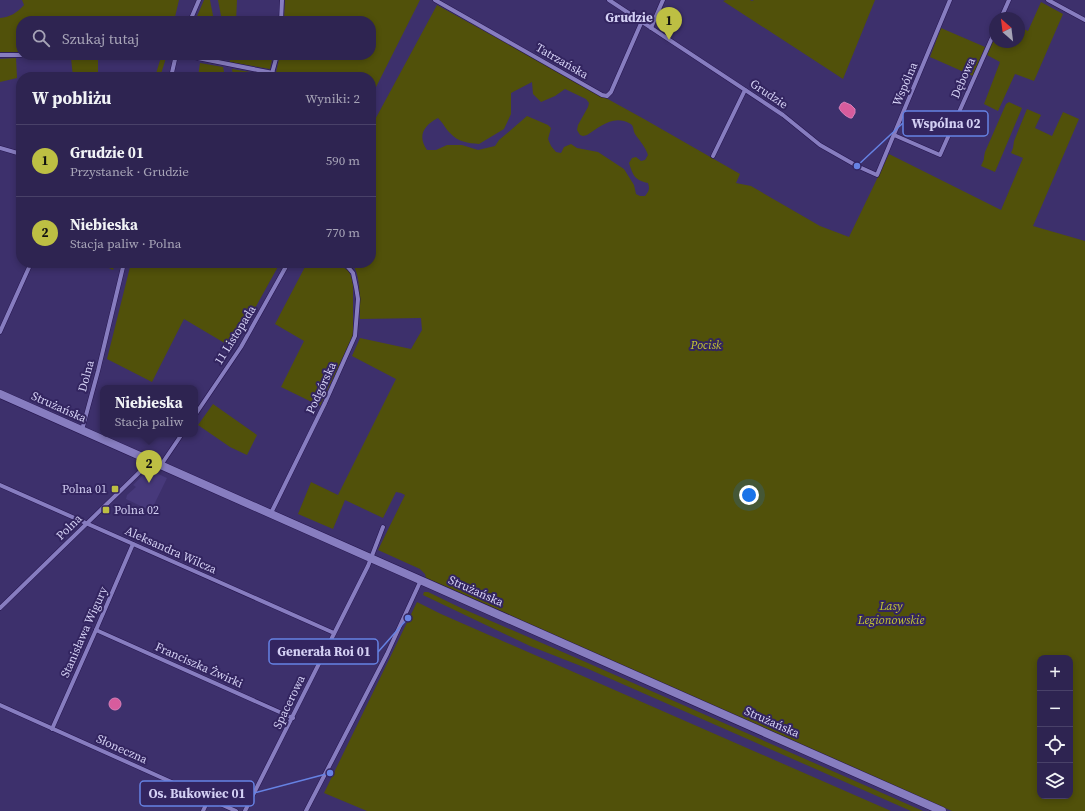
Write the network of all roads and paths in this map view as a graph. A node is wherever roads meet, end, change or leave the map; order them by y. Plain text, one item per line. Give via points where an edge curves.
1 (199, 0) edge
2 (282, 0) edge
3 (435, 0) edge
4 (609, 0) edge
5 (663, 0) edge
6 (950, 0) edge
7 (1009, 0) edge
8 (1048, 0) edge
9 (1004, 12) edge
10 (192, 16) edge
11 (281, 16) edge
12 (1085, 20) edge
13 (642, 21) junction
14 (651, 28) junction
15 (989, 45) edge
16 (0, 55) edge
17 (16, 55) edge
18 (175, 60) edge
19 (205, 60) edge
20 (276, 60) edge
21 (172, 72) edge
22 (259, 72) edge
23 (273, 72) edge
24 (745, 90) junction
25 (894, 135) junction
26 (0, 148) edge
27 (16, 153) edge
28 (713, 156) dead end
29 (877, 175) joint
30 (29, 268) edge
31 (123, 268) edge
32 (285, 268) edge
33 (349, 268) edge
34 (0, 332) edge
35 (0, 394) edge
36 (198, 410) edge
37 (82, 430) junction
38 (180, 437) edge
39 (151, 460) junction
40 (161, 465) junction
41 (0, 485) edge
42 (271, 513) junction
43 (88, 523) junction
44 (383, 527) dead end
45 (133, 544) junction
46 (372, 558) junction
47 (421, 580) junction
48 (0, 608) edge
49 (96, 630) junction
50 (334, 633) junction
51 (0, 705) edge
52 (293, 718) junction
53 (52, 729) junction
54 (209, 798) junction
55 (203, 811) edge
56 (236, 811) edge
57 (245, 811) edge
58 (306, 811) edge
59 (942, 811) edge

1 - 10 street
2 - 11 street
3 - 13 street, Tatrzańska via 602,96 607,96 611,92
4 - 13 street, Grudzie
5 - 14 street
6 - 25 street, Wspólna
7 - 9 street
8 - 12 street
13 - 14 street, Grudzie
14 - 24 street, Grudzie
15 - 25 street, Dębowa via 940,155
16 - 17 street
18 - 21 street
19 - 22 street
20 - 23 street
24 - 28 street
24 - 29 street, Grudzie via 783,115 820,145
25 - 29 street, Wspólna
26 - 27 street
30 - 34 street
31 - 37 street, Dolna
32 - 36 street, 11 Listopada via 241,346
33 - 42 street, Podgórska via 353,273 358,299 355,336
35 - 37 main road, Strużańska
37 - 39 main road, Strużańska
38 - 40 street
39 - 40 main road, Strużańska
39 - 43 street, Polna
40 - 42 main road, Strużańska
41 - 43 street, Aleksandra Wilcza
42 - 46 main road, Strużańska
43 - 45 street, Aleksandra Wilcza
43 - 48 street, Polna
44 - 46 street, Spacerowa
45 - 49 street, Stanisława Wigury
45 - 50 street, Aleksandra Wilcza
46 - 47 main road, Strużańska
46 - 50 street, Spacerowa
47 - 58 street via 387,654
47 - 59 main road, Strużańska
49 - 52 street, Franciszka Żwirki
49 - 53 street, Stanisława Wigury
50 - 52 street, Spacerowa
51 - 53 street, Słoneczna
52 - 57 street, Spacerowa
53 - 54 street, Słoneczna
54 - 55 street
54 - 56 street, Słoneczna

